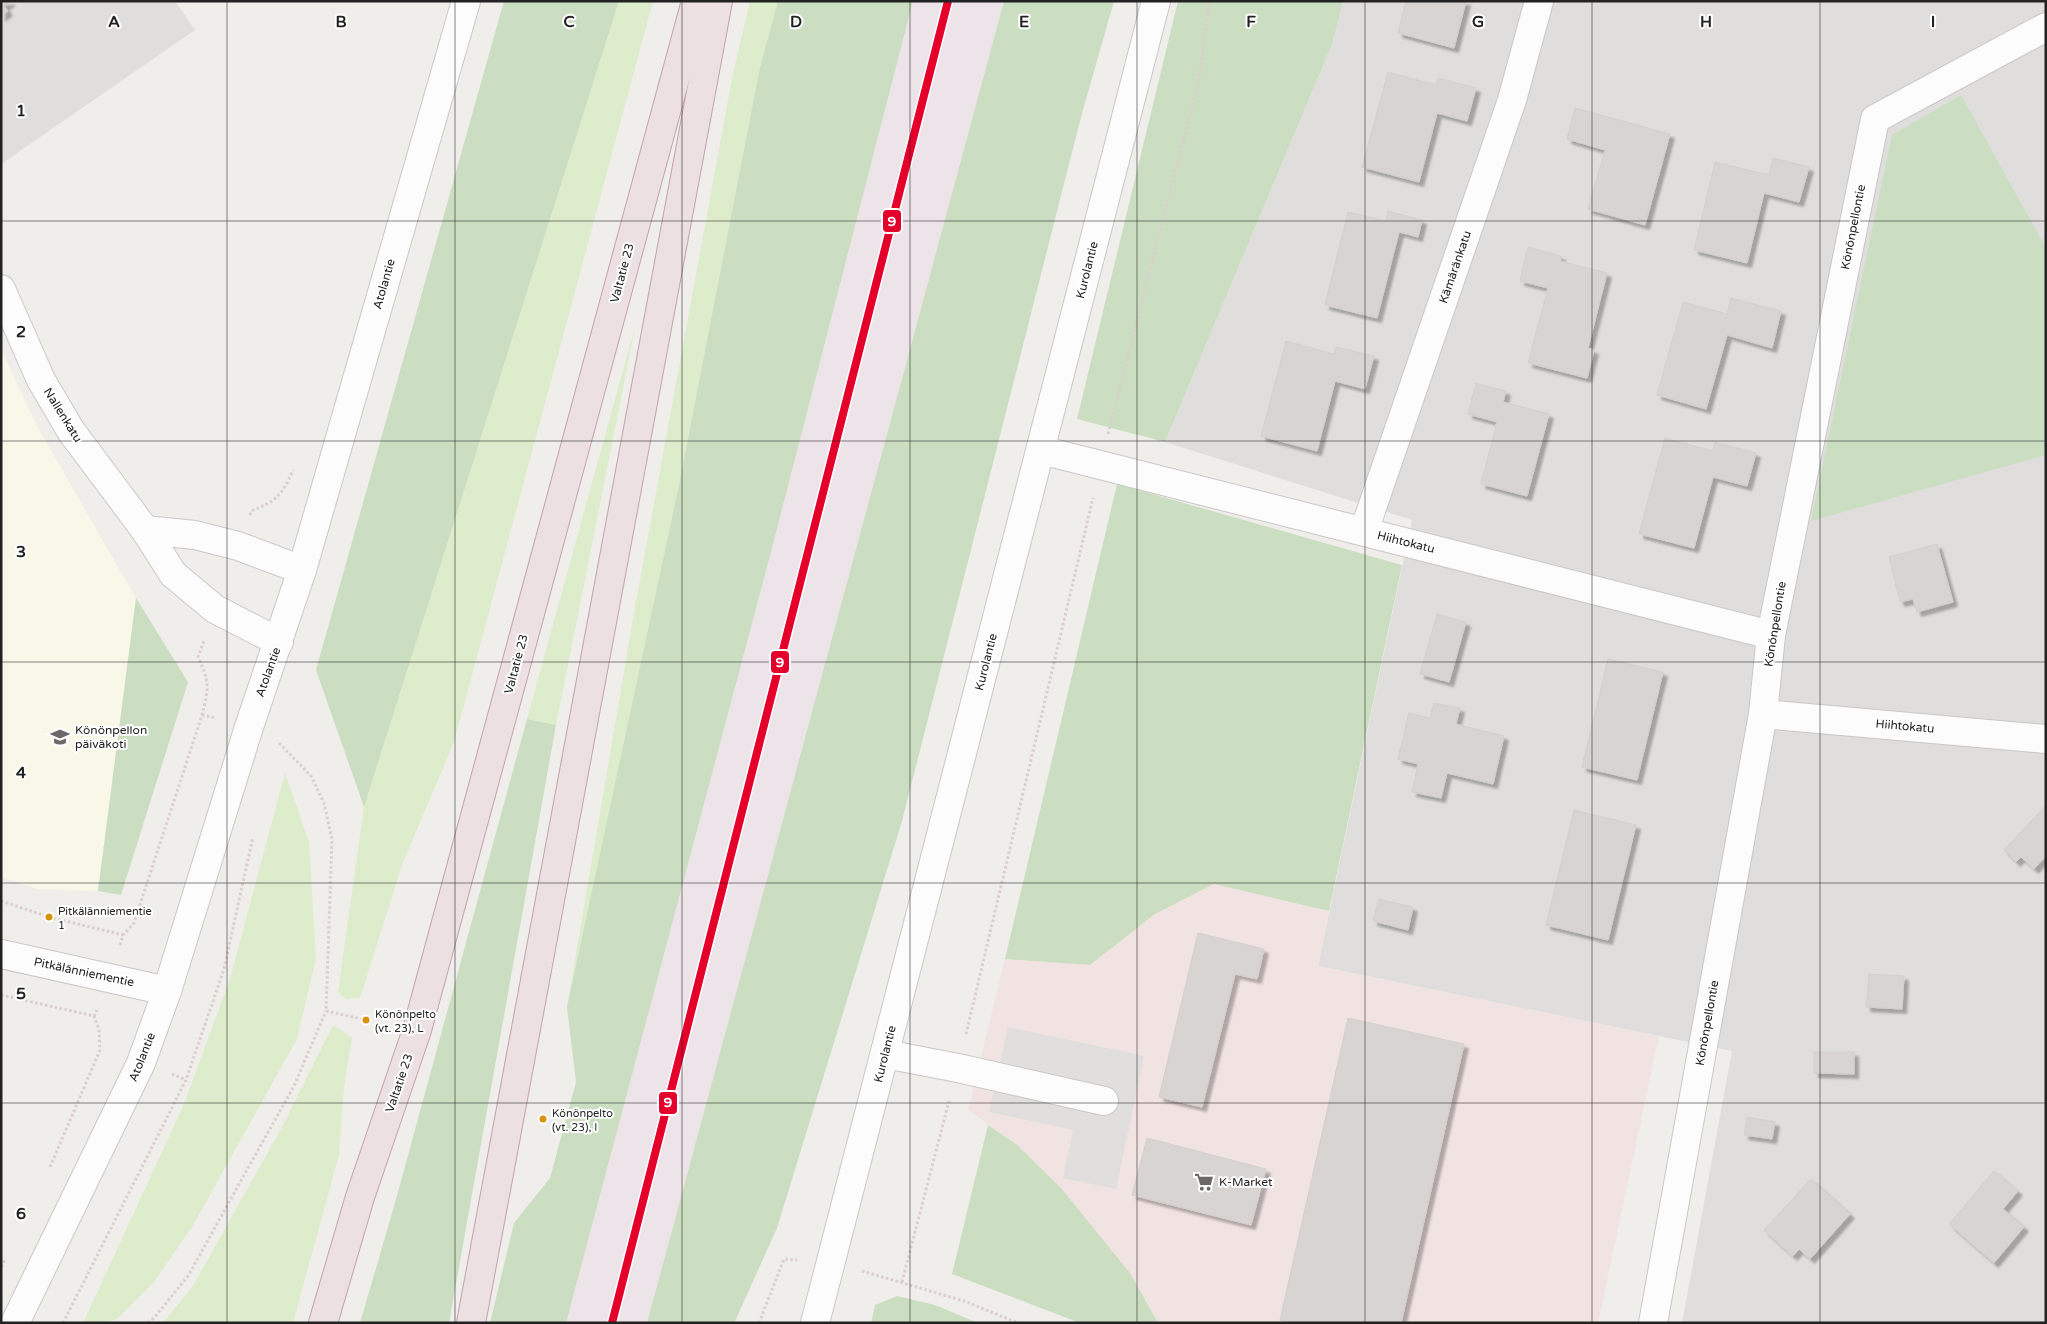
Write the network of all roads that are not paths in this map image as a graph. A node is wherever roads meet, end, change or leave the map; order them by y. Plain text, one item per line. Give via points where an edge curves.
1 (466, 1) edge
2 (696, 1) edge
3 (718, 1) edge
4 (1156, 1) edge
5 (1539, 1) edge
6 (2046, 27) edge
7 (4, 302) edge
8 (1040, 450) junction
9 (145, 530) junction
10 (1364, 531) junction
11 (302, 570) junction
12 (1771, 635) junction
13 (278, 642) junction
14 (1763, 714) junction
15 (2046, 739) edge
16 (1, 954) edge
17 (167, 991) junction
18 (885, 1054) junction
19 (1104, 1101) dead end
20 (15, 1323) edge
21 (324, 1323) edge
22 (471, 1323) edge
23 (815, 1323) edge
24 (1653, 1323) edge

1 - 11 street, Atolantie
2 - 21 highway, Valtatie 23 via 417,1030 360,1197
3 - 22 highway
4 - 8 street, Kurolantie
5 - 10 street, Kämäränkatu via 1512,100
6 - 12 street, Könönpellontie via 1875,119
7 - 9 street, Nallenkatu via 41,380 70,430
8 - 10 street, Hiihtokatu
8 - 18 street, Kurolantie
9 - 11 street via 194,535 238,546
9 - 13 street, Nallenkatu via 173,574 215,609
10 - 12 street, Hiihtokatu
11 - 13 street, Atolantie
12 - 14 street, Könönpellontie
13 - 17 street, Atolantie
14 - 15 street, Hiihtokatu
14 - 24 street, Könönpellontie
16 - 17 street, Pitkälänniementie
17 - 20 street, Atolantie via 142,1063
18 - 19 street
18 - 23 street, Kurolantie

